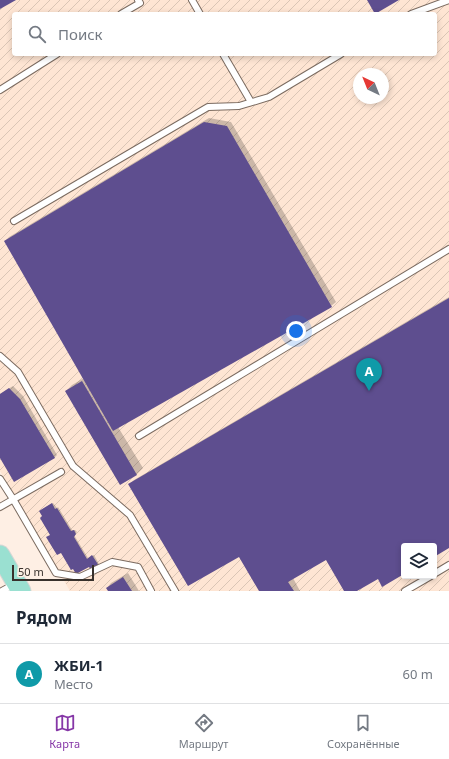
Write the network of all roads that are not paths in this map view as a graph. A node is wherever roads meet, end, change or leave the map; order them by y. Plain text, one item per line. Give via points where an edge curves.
1 (192, 0) edge
2 (140, 1) edge
3 (447, 1) edge
4 (449, 8) edge
5 (124, 12) edge
6 (199, 12) edge
7 (417, 12) edge
8 (54, 56) edge
9 (224, 56) edge
10 (339, 56) edge
11 (0, 90) edge
12 (251, 102) junction
13 (14, 221) dead end
14 (449, 249) edge
15 (0, 356) edge
16 (139, 436) dead end
17 (61, 472) dead end
18 (0, 479) edge
19 (13, 500) junction
20 (0, 507) edge
21 (0, 555) edge
22 (449, 566) edge
23 (437, 572) edge
24 (426, 579) edge
25 (13, 588) edge
26 (151, 591) edge
27 (175, 591) edge
28 (405, 591) edge

1 - 6 lane
2 - 5 lane
3 - 4 lane
3 - 7 lane
8 - 11 lane
9 - 12 lane
10 - 12 lane via 269,97
12 - 13 lane via 239,106 208,107
14 - 16 lane
15 - 27 lane via 18,372 73,466 130,514
17 - 19 lane
18 - 19 lane
19 - 20 lane
19 - 26 lane via 56,573 80,577 112,562 118,563 138,567
21 - 25 main road
22 - 23 lane
24 - 28 lane

